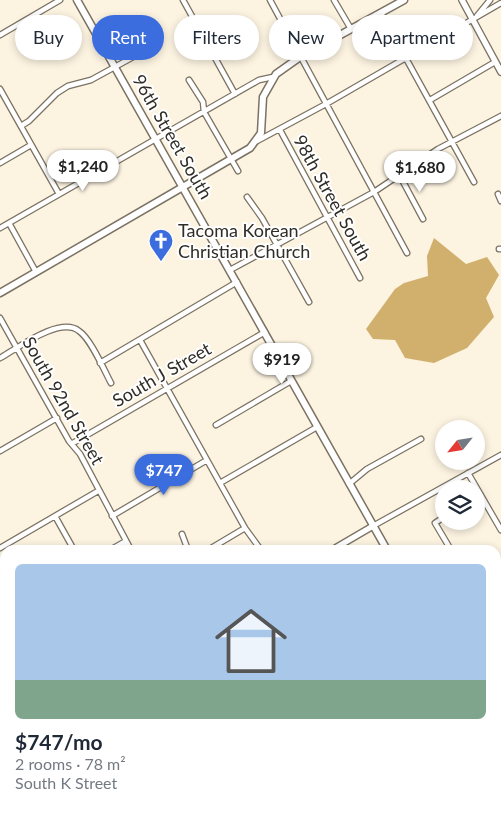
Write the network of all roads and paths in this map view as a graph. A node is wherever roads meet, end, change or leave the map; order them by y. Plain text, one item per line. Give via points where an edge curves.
1 (60, 0) edge
2 (77, 0) edge
3 (183, 0) edge
4 (270, 0) edge
5 (334, 0) edge
6 (404, 0) edge
7 (462, 0) edge
8 (490, 0) edge
9 (501, 3) edge
10 (381, 13) joint
11 (278, 15) edge
12 (475, 17) junction
13 (351, 29) junction
14 (342, 34) edge
15 (0, 35) edge
16 (129, 60) edge
17 (297, 60) edge
18 (301, 60) edge
19 (401, 60) edge
20 (408, 60) edge
21 (498, 63) edge
22 (115, 68) junction
23 (501, 72) edge
24 (273, 77) junction
25 (189, 80) dead end
26 (0, 90) edge
27 (235, 94) junction
28 (430, 100) junction
29 (326, 104) junction
30 (204, 112) junction
31 (501, 116) edge
32 (21, 126) junction
33 (280, 130) junction
34 (156, 138) junction
35 (257, 141) junction
36 (453, 141) junction
37 (31, 145) junction
38 (232, 160) junction
39 (0, 163) edge
40 (238, 171) dead end
41 (400, 176) junction
42 (474, 182) dead end
43 (184, 188) junction
44 (374, 192) junction
45 (59, 194) junction
46 (498, 194) dead end
47 (247, 197) dead end
48 (501, 201) edge
49 (327, 219) junction
50 (422, 219) dead end
51 (9, 223) junction
52 (0, 228) edge
53 (277, 245) junction
54 (407, 253) dead end
55 (230, 270) junction
56 (36, 272) junction
57 (360, 278) dead end
58 (237, 282) junction
59 (0, 293) edge
60 (309, 302) dead end
61 (0, 318) edge
62 (264, 332) junction
63 (140, 340) junction
64 (17, 349) junction
65 (0, 358) edge
66 (100, 363) junction
67 (292, 381) junction
68 (111, 383) dead end
69 (167, 388) junction
70 (56, 418) junction
71 (216, 425) dead end
72 (317, 427) junction
73 (421, 439) dead end
74 (73, 443) junction
75 (0, 451) edge
76 (501, 455) edge
77 (207, 460) junction
78 (468, 473) junction
79 (220, 483) junction
80 (349, 484) junction
81 (98, 491) junction
82 (55, 516) junction
83 (112, 516) junction
84 (373, 526) junction
85 (245, 528) junction
86 (440, 530) edge
87 (501, 530) edge
88 (182, 534) dead end
89 (126, 541) junction
90 (5, 545) edge
91 (71, 545) edge
92 (119, 545) edge
93 (128, 545) edge
94 (186, 545) edge
95 (216, 545) edge
96 (257, 545) edge
97 (341, 545) edge
98 (384, 545) edge
99 (448, 545) edge

1 - 15 street
2 - 22 main road, 96th Street South
3 - 27 street
4 - 11 street
5 - 13 street
6 - 10 main road
7 - 12 street
8 - 12 street
9 - 12 street
10 - 13 main road
12 - 21 street
13 - 14 main road
16 - 22 street
17 - 24 main road
18 - 29 street
19 - 29 street
20 - 28 street
21 - 23 street
21 - 28 street
22 - 32 street via 86,82 68,86
22 - 34 main road, 96th Street South
24 - 27 street via 264,78
24 - 35 main road via 263,97 262,129
25 - 30 street via 204,105
26 - 32 street
27 - 30 street
28 - 36 street
29 - 33 street
29 - 44 street
30 - 34 street
30 - 38 street
31 - 36 street
32 - 37 street
33 - 35 street
33 - 49 street, 98th Street South
34 - 43 main road, 96th Street South
34 - 45 street
35 - 38 main road
36 - 41 street
36 - 42 street
37 - 39 street
37 - 45 street
38 - 40 street
38 - 43 main road
41 - 44 street
41 - 50 street
43 - 55 main road, 96th Street South
43 - 56 main road
44 - 49 street
44 - 54 street
45 - 51 street
46 - 48 street
47 - 53 street
49 - 53 street
49 - 57 street, 98th Street South
51 - 52 street
51 - 56 street
53 - 55 street
53 - 60 street
55 - 58 main road, 96th Street South
56 - 59 main road
58 - 62 main road, 96th Street South
58 - 63 street
61 - 64 street, South 92nd Street
62 - 67 main road, 96th Street South
62 - 69 street, South J Street
63 - 66 street
63 - 69 street
64 - 65 street
64 - 66 street via 53,328 66,326 82,334
64 - 70 street, South 92nd Street
66 - 68 street
67 - 71 street
67 - 72 main road, 96th Street South
69 - 74 street, South J Street
69 - 77 street
70 - 74 street, South 92nd Street
70 - 75 street
72 - 79 street
72 - 80 main road, 96th Street South
73 - 80 street via 367,469
74 - 81 street, South 92nd Street
76 - 78 street
77 - 79 street
77 - 83 street
78 - 84 street
78 - 87 street
79 - 85 street
80 - 84 main road, 96th Street South
81 - 82 street
81 - 83 street, South 92nd Street
82 - 90 street
82 - 91 street
83 - 89 street, South 92nd Street
84 - 97 street
84 - 98 main road, 96th Street South
85 - 95 street
85 - 96 street
86 - 99 street
88 - 94 street
89 - 92 street
89 - 93 street, South 92nd Street

